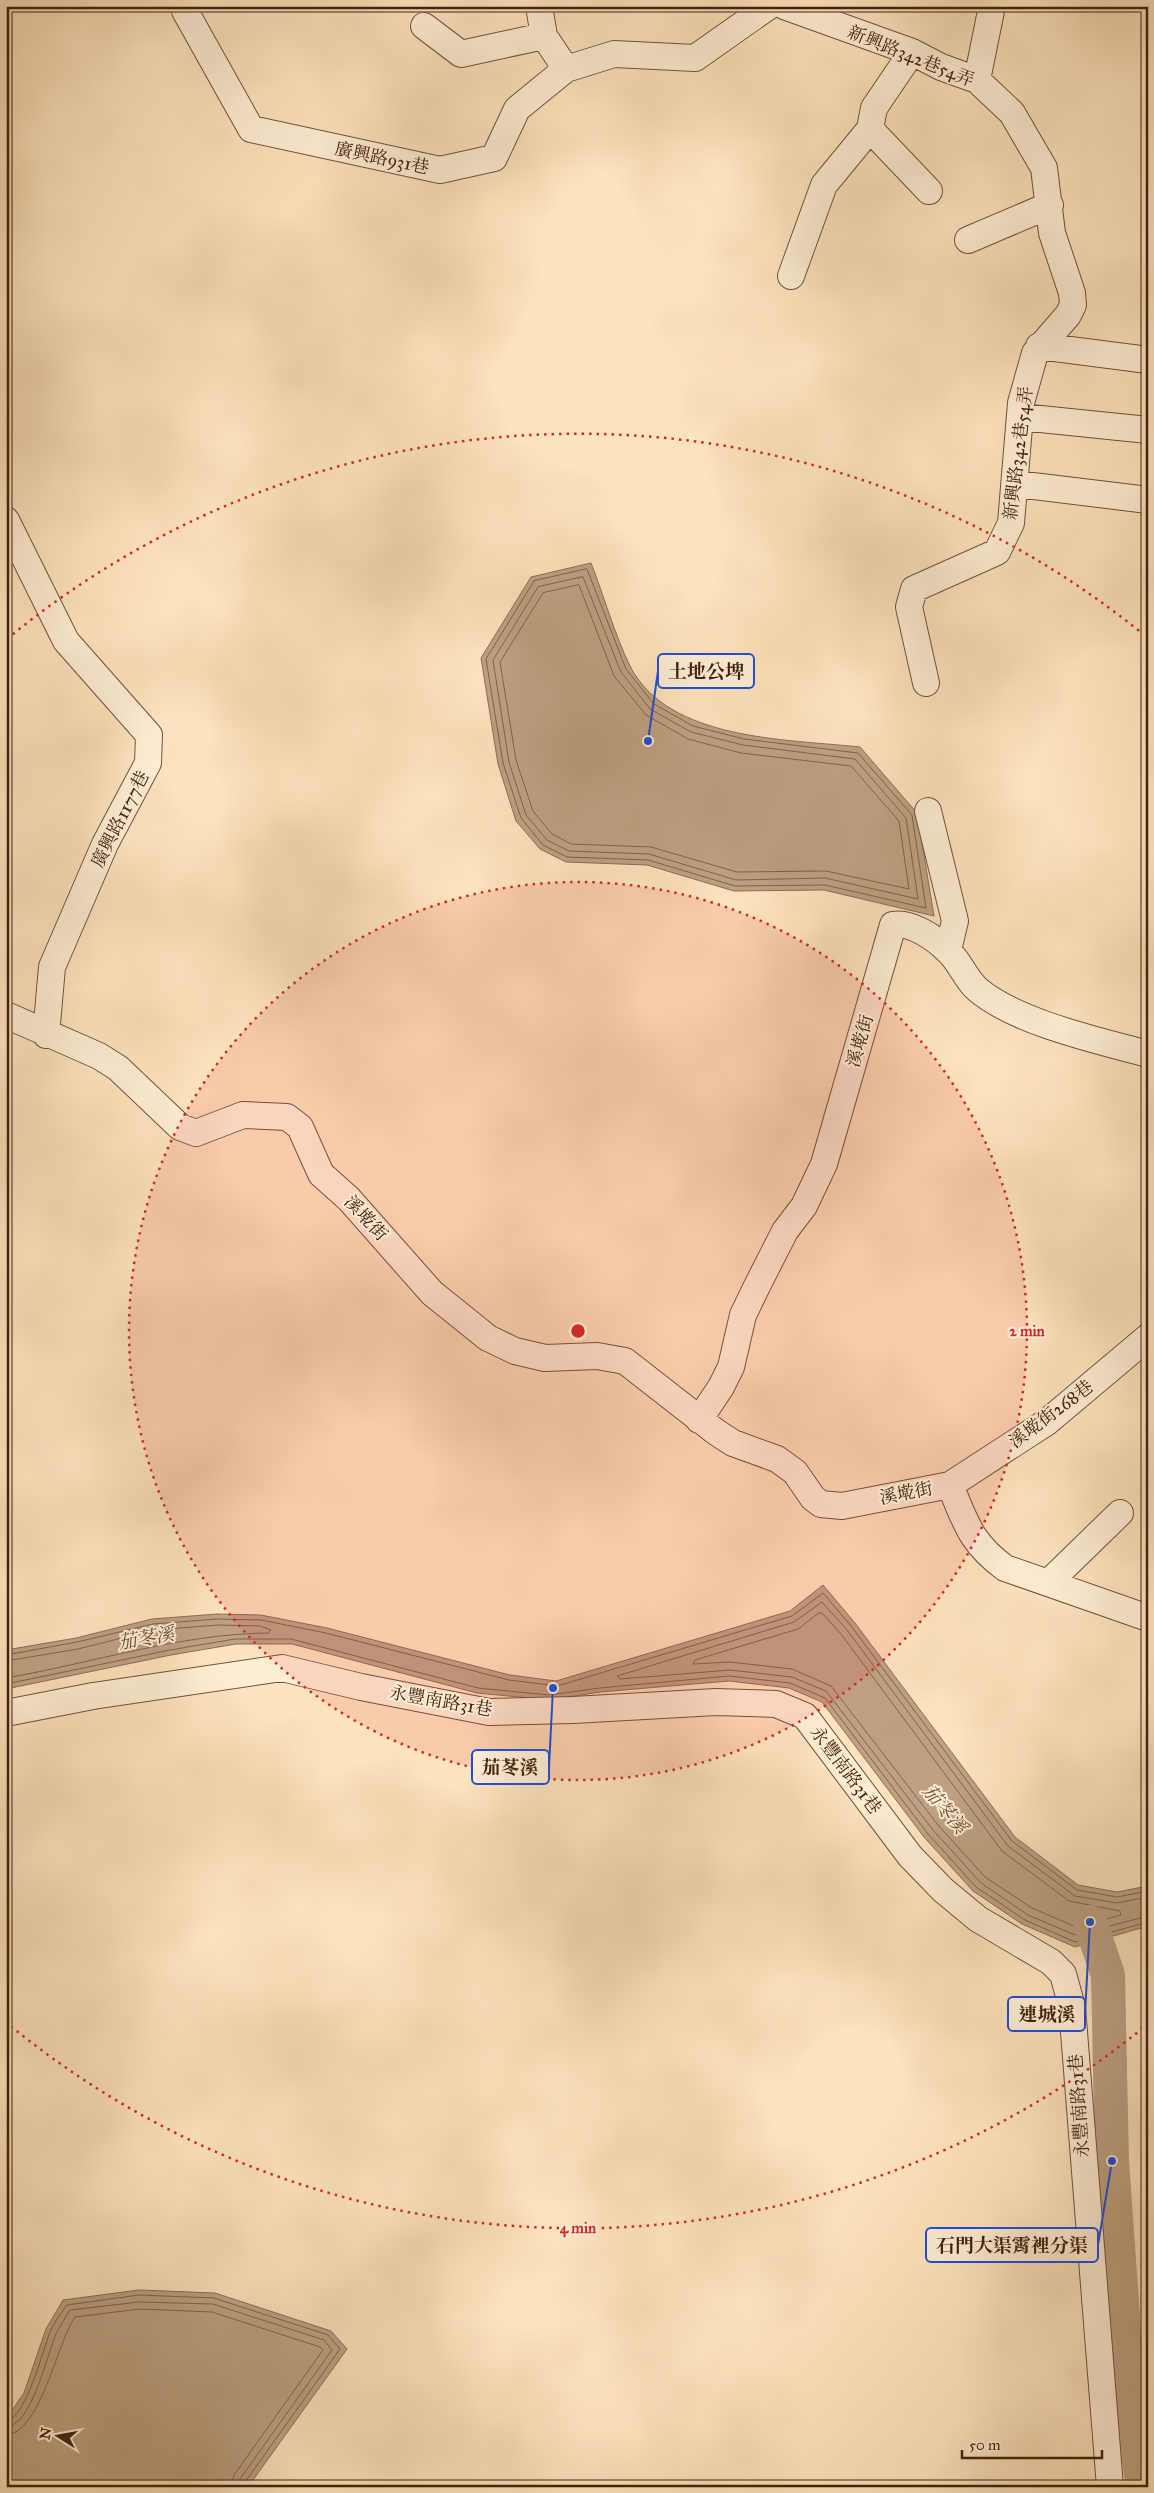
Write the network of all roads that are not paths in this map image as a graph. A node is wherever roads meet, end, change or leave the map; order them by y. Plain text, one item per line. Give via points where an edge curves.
1 (186, 6) edge
2 (539, 6) edge
3 (769, 6) edge
4 (784, 6) edge
5 (992, 6) edge
6 (424, 26) dead end
7 (544, 36) junction
8 (912, 52) junction
9 (566, 69) junction
10 (977, 80) junction
11 (870, 129) junction
12 (928, 191) dead end
13 (1050, 205) junction
14 (968, 240) dead end
15 (790, 276) dead end
16 (1039, 346) junction
17 (1148, 360) edge
18 (1021, 417) junction
19 (1148, 430) edge
20 (1016, 484) junction
21 (1148, 500) edge
22 (6, 520) edge
23 (926, 683) dead end
24 (928, 811) dead end
25 (948, 950) junction
26 (6, 1015) edge
27 (46, 1035) junction
28 (1148, 1054) edge
29 (1148, 1337) edge
30 (700, 1420) junction
31 (950, 1485) junction
32 (1120, 1513) dead end
33 (1048, 1583) junction
34 (1147, 1616) edge
35 (6, 1713) edge
36 (1110, 2487) edge

1 - 9 street, 廣興路931巷 via 185,11 251,129 440,170 494,158 517,109
2 - 7 street
3 - 9 street, 廣興路931巷 via 696,58 614,54
4 - 8 street, 新興路342巷54弄
5 - 10 street
6 - 7 street via 462,54
7 - 9 street
8 - 10 street, 新興路342巷54弄
8 - 11 street via 874,108
10 - 13 street, 新興路342巷54弄 via 1012,113 1044,168
11 - 12 street
11 - 15 street via 824,186
13 - 14 street
13 - 16 street, 新興路342巷54弄 via 1052,233 1073,305 1068,315
16 - 17 street
16 - 18 street, 新興路342巷54弄 via 1021,402
18 - 19 street
18 - 20 street, 新興路342巷54弄
20 - 21 street
20 - 23 street, 新興路342巷54弄 via 1011,523 997,552 914,589 909,607
22 - 27 street, 廣興路1177巷 via 66,642 149,735 148,763 105,844 52,967
24 - 25 street via 955,921
25 - 28 street, 溪墘街 via 976,988 1020,1015
25 - 30 street, 溪墘街 via 919,930 900,923 893,925 824,1164 804,1206 785,1231 758,1284 743,1315 731,1367
26 - 27 street, 溪墘街
27 - 30 street, 溪墘街 via 99,1056 118,1068 180,1127 196,1133 243,1115 286,1117 300,1127 321,1174 355,1205 432,1293 488,1338 515,1352 545,1358 597,1356 625,1361
29 - 31 street, 溪墘街268巷 via 1047,1422
30 - 31 street, 溪墘街 via 733,1443 777,1459 795,1472 821,1504 842,1506
31 - 33 street, 溪墘街 via 971,1534 985,1554 1005,1568
32 - 33 street
33 - 34 street, 溪墘街
35 - 36 street, 永豐南路31巷 via 93,1696 282,1668 489,1712 716,1702 776,1704 805,1716 910,1856 943,1890 978,1919 1052,1962 1063,1974 1072,2007

